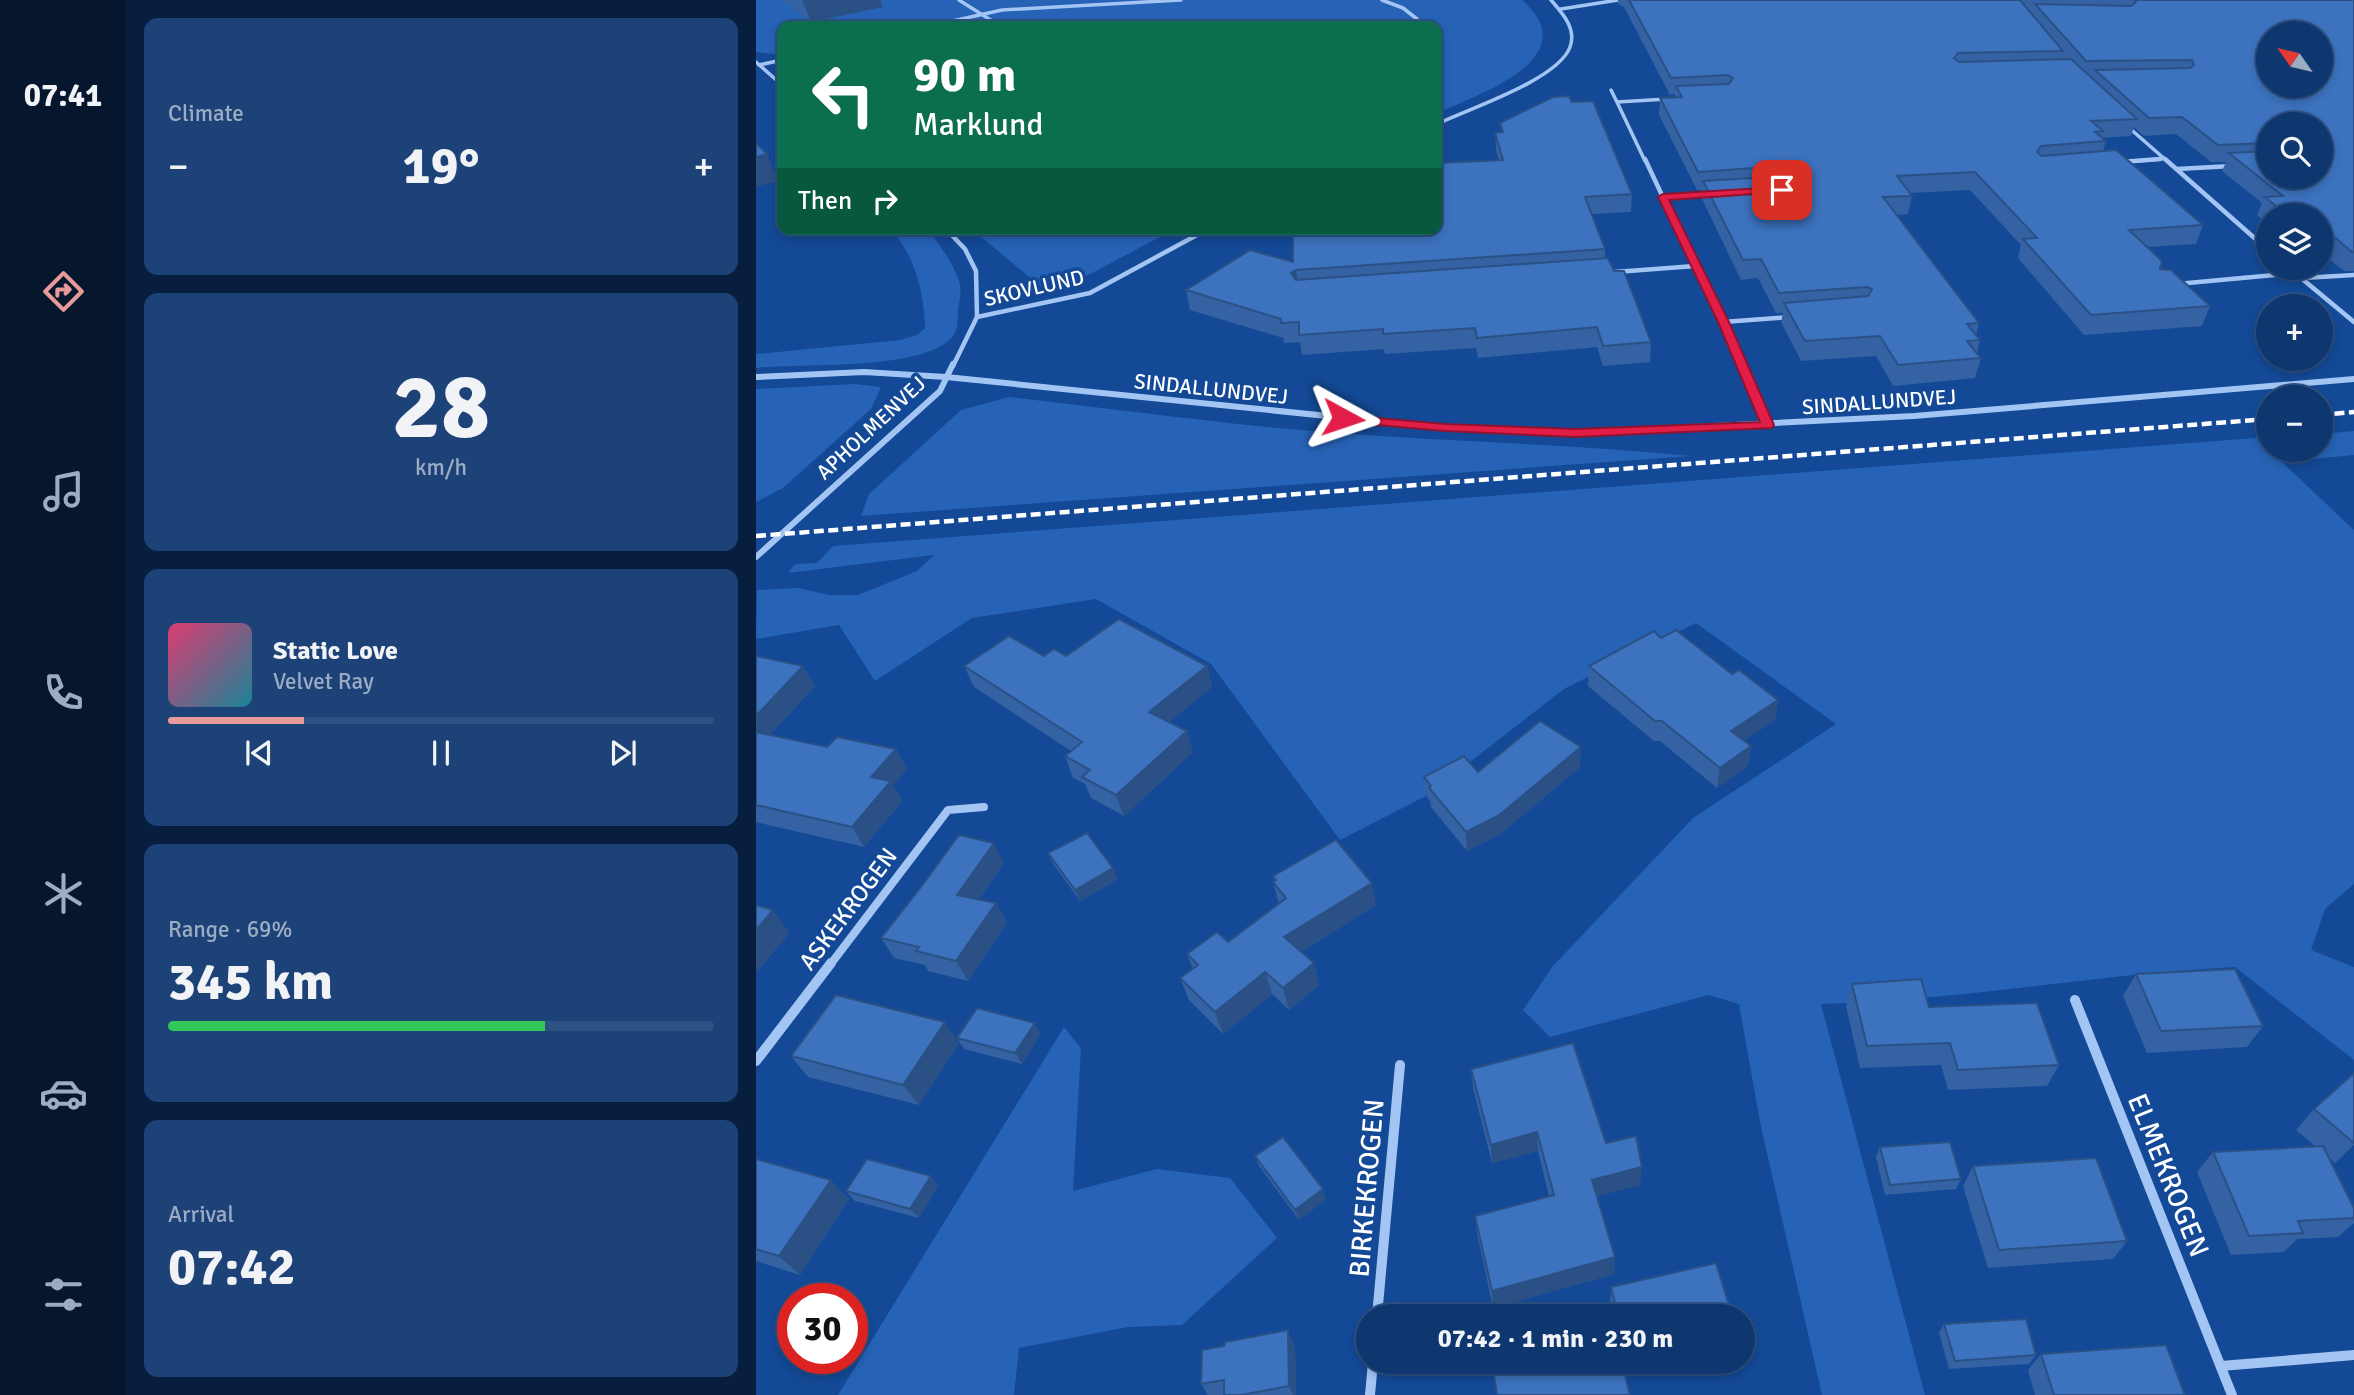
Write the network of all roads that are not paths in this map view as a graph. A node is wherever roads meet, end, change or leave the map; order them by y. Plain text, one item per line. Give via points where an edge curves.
1 (959, 0) edge
2 (1181, 0) edge
3 (1382, 0) edge
4 (1551, 0) edge
5 (1618, 0) edge
6 (1561, 9) junction
7 (982, 15) junction
8 (954, 21) edge
9 (992, 21) edge
10 (1417, 21) edge
11 (777, 61) edge
12 (757, 64) edge
13 (777, 81) edge
14 (1611, 90) dead end
15 (1672, 99) edge
16 (1617, 102) junction
17 (1442, 122) edge
18 (2126, 125) edge
19 (2162, 159) junction
20 (2112, 163) edge
21 (2242, 166) edge
22 (2177, 169) junction
23 (1716, 194) edge
24 (1663, 197) junction
25 (952, 235) edge
26 (1197, 235) edge
27 (2256, 239) edge
28 (1695, 266) junction
29 (1613, 272) edge
30 (2354, 275) edge
31 (2256, 276) edge
32 (2333, 276) edge
33 (2305, 280) edge
34 (2171, 284) edge
35 (1800, 316) edge
36 (977, 317) junction
37 (1723, 322) junction
38 (2354, 322) edge
39 (756, 377) edge
40 (946, 377) junction
41 (2354, 379) edge
42 (1767, 425) junction
43 (756, 557) edge
44 (984, 807) dead end
45 (2075, 1000) dead end
46 (756, 1060) edge
47 (1400, 1065) dead end
48 (1378, 1304) edge
49 (2354, 1355) edge
50 (2221, 1366) junction
51 (1372, 1374) edge
52 (1370, 1395) edge
53 (2232, 1395) edge

1 - 7 street
2 - 7 street
3 - 10 street
4 - 6 street
5 - 6 street
6 - 17 street via 1572,35 1570,49 1560,64
7 - 8 street
7 - 9 street
11 - 12 street
12 - 13 street
14 - 16 street
15 - 16 street
16 - 24 street
18 - 19 street
19 - 20 street
19 - 22 street
21 - 22 street
22 - 27 street
23 - 24 street
24 - 28 street
25 - 36 street, APHOLMENVEJ via 976,271
26 - 36 street, SKOVLUND via 1090,293
28 - 29 street
28 - 37 street
30 - 32 street
31 - 34 street
33 - 38 street
35 - 37 street
36 - 40 street, APHOLMENVEJ
37 - 42 street
39 - 40 street, SINDALLUNDVEJ via 864,372
40 - 42 street, SINDALLUNDVEJ via 1445,428 1575,433
40 - 43 street, APHOLMENVEJ via 940,391
41 - 42 street, SINDALLUNDVEJ
44 - 46 street, ASKEKROGEN via 948,810
45 - 50 street, ELMEKROGEN
47 - 48 street, BIRKEKROGEN
49 - 50 street
50 - 53 street, ELMEKROGEN
51 - 52 street

